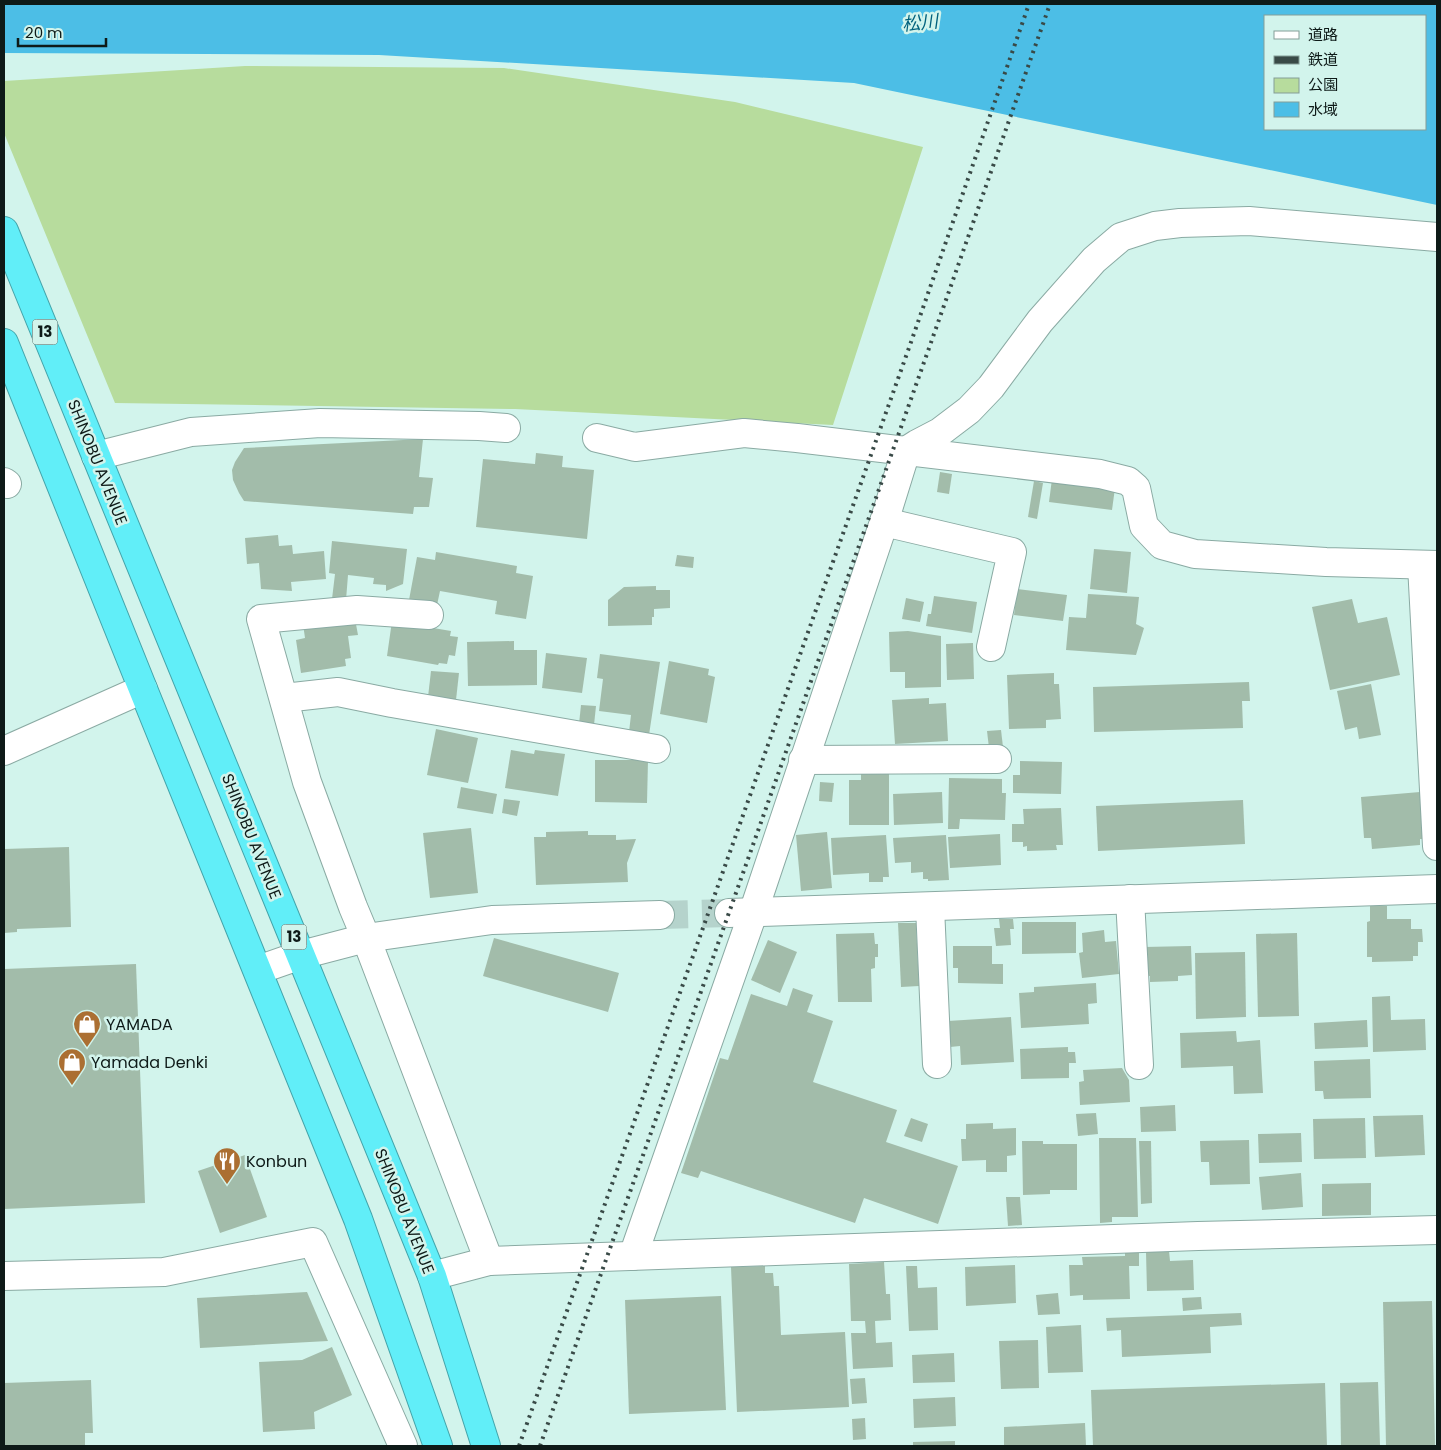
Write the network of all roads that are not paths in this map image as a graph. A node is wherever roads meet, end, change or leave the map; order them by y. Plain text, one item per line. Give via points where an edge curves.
1 (4, 231) edge
2 (1437, 237) edge
3 (4, 343) edge
4 (506, 428) dead end
5 (597, 438) dead end
6 (91, 445) junction
7 (906, 451) junction
8 (884, 522) junction
9 (1430, 565) edge
10 (429, 615) dead end
11 (991, 647) dead end
12 (143, 689) junction
13 (284, 698) junction
14 (656, 749) dead end
15 (4, 751) edge
16 (997, 759) dead end
17 (804, 760) junction
18 (1437, 846) edge
19 (1437, 889) edge
20 (1437, 894) edge
21 (1130, 899) junction
22 (930, 906) junction
23 (741, 913) junction
24 (660, 915) tunnel mouth
25 (366, 938) junction
26 (302, 956) junction
27 (258, 970) junction
28 (937, 1064) dead end
29 (1139, 1065) dead end
30 (1437, 1230) edge
31 (633, 1256) junction
32 (489, 1261) junction
33 (4, 1276) edge
34 (432, 1276) junction
35 (403, 1446) edge
36 (438, 1446) edge
37 (486, 1446) edge

1 - 6 highway, SHINOBU AVENUE / 13
2 - 7 street via 1249,221 1155,226 1121,237 1094,260 1046,314 969,410 940,432
3 - 12 highway
4 - 6 street via 320,423 211,430
5 - 7 street via 635,447 744,433
6 - 26 highway, SHINOBU AVENUE / 13
7 - 8 street
7 - 9 street via 1100,474 1128,481 1136,488 1144,526 1162,545 1195,554
8 - 11 street via 1012,552
8 - 17 street
9 - 18 street
10 - 13 street via 357,610 261,619
12 - 15 street
12 - 27 highway
13 - 14 street via 338,692
13 - 25 street via 307,782
16 - 17 street
17 - 23 street
19 - 20 street
19 - 21 street
21 - 22 street
21 - 29 street
22 - 23 street
22 - 28 street
23 - 31 street
24 - 25 street via 492,920
25 - 26 street
25 - 32 street
26 - 27 street
26 - 34 highway, SHINOBU AVENUE / 13
27 - 36 highway via 358,1219
30 - 31 street
31 - 32 street
32 - 34 street
33 - 35 street via 164,1272 314,1242
34 - 37 highway, SHINOBU AVENUE / 13

